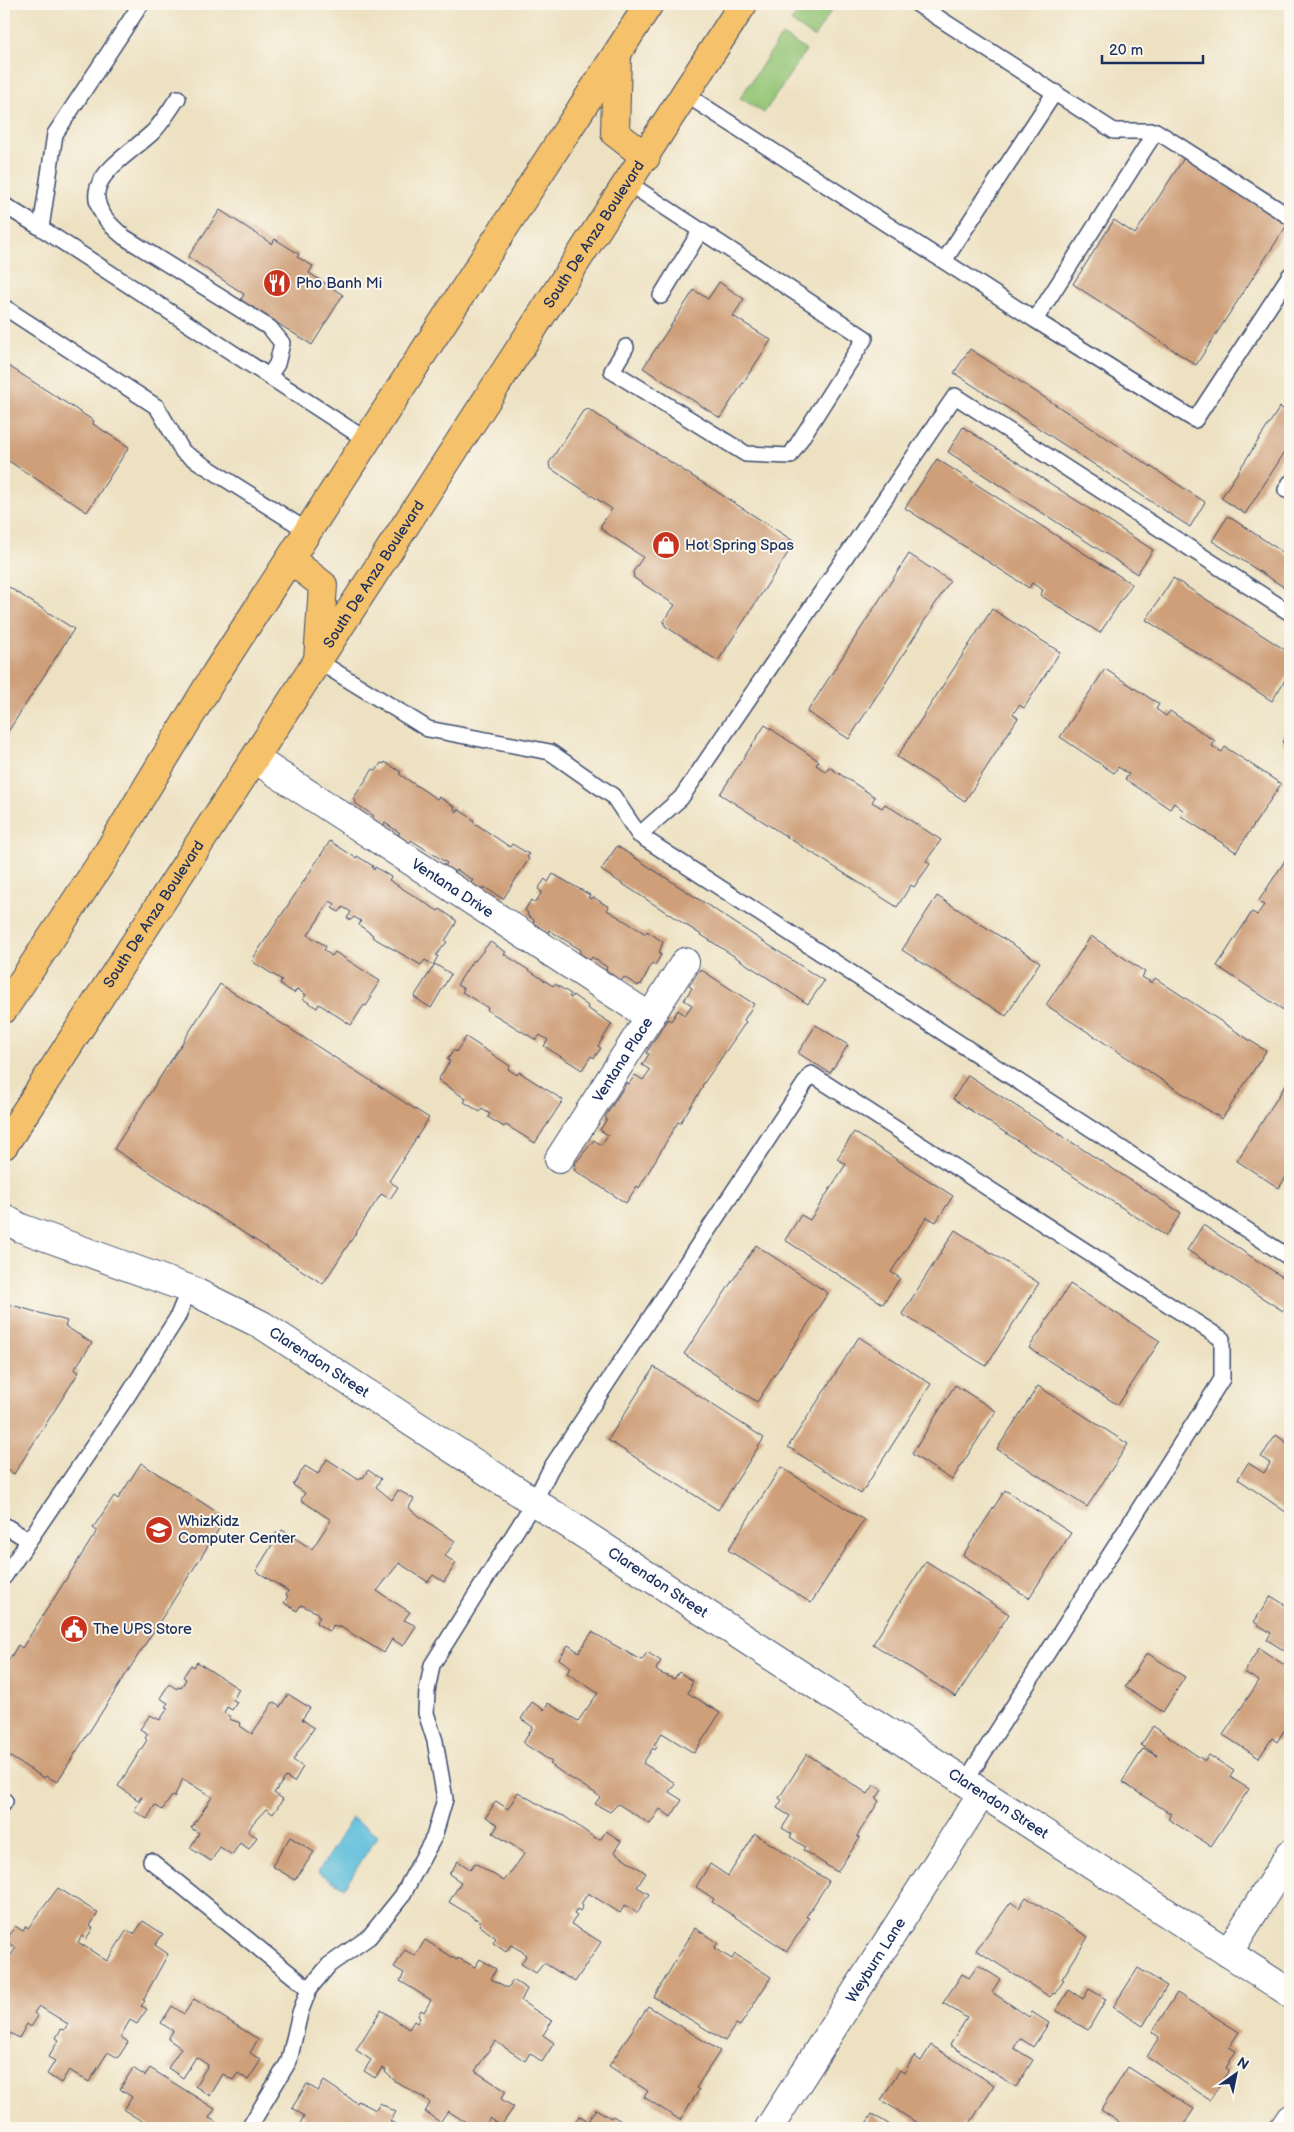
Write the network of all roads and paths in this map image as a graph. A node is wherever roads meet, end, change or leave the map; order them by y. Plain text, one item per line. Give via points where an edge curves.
1 (140, 4) edge
2 (649, 4) edge
3 (743, 4) edge
4 (918, 4) edge
5 (616, 55) junction
6 (1055, 92) junction
7 (685, 94) junction
8 (178, 98) dead end
9 (1156, 131) junction
10 (646, 157) junction
11 (628, 183) junction
12 (4, 205) edge
13 (1290, 217) edge
14 (41, 228) junction
15 (701, 230) junction
16 (944, 261) junction
17 (1290, 275) edge
18 (661, 296) dead end
19 (4, 307) edge
20 (1035, 320) junction
21 (626, 347) dead end
22 (269, 376) junction
23 (368, 441) junction
24 (309, 532) junction
25 (291, 560) junction
26 (1290, 614) edge
27 (318, 661) junction
28 (255, 759) junction
29 (639, 835) junction
30 (685, 962) dead end
31 (4, 1009) edge
32 (650, 1017) junction
33 (4, 1145) edge
34 (559, 1159) dead end
35 (4, 1218) edge
36 (1290, 1258) edge
37 (189, 1289) junction
38 (534, 1502) junction
39 (4, 1525) edge
40 (28, 1540) junction
41 (4, 1577) edge
42 (974, 1787) junction
43 (1290, 1854) edge
44 (151, 1861) dead end
45 (1228, 1952) junction
46 (309, 1989) junction
47 (1290, 1993) edge
48 (1290, 2119) edge
49 (249, 2128) edge
50 (769, 2128) edge
51 (1284, 2128) edge

1 - 14 lane via 55,134
2 - 5 main road
3 - 7 main road, South De Anza Boulevard
4 - 6 lane
5 - 10 main road via 615,133
5 - 23 main road
6 - 9 lane via 1114,131
6 - 16 lane
7 - 10 main road, South De Anza Boulevard
7 - 16 lane
8 - 22 lane via 154,131 104,173 97,204 107,223 124,236 270,328 282,343 277,364
9 - 13 lane
9 - 20 lane
10 - 11 main road, South De Anza Boulevard
11 - 15 lane
11 - 27 main road, South De Anza Boulevard
12 - 14 lane
14 - 22 lane
15 - 18 lane
15 - 21 lane via 865,338 790,456 746,454 612,371
16 - 20 lane
17 - 20 lane via 1195,420
19 - 24 lane via 157,407 183,452
22 - 23 lane
23 - 24 main road
24 - 25 main road
25 - 27 main road via 323,585
25 - 31 main road via 216,673 105,857
26 - 29 lane via 955,396 681,798
27 - 28 main road, South De Anza Boulevard
27 - 29 lane via 428,729 550,752 612,796
28 - 32 street, Ventana Drive
28 - 33 main road, South De Anza Boulevard
29 - 36 lane
30 - 32 street, Ventana Place
32 - 34 street, Ventana Place
35 - 37 street, Clarendon Street via 21,1228
37 - 38 street, Clarendon Street via 262,1325
37 - 40 lane via 177,1318 128,1396
38 - 42 street, Clarendon Street
38 - 42 lane via 551,1468 810,1074 1222,1338 1222,1378
38 - 46 lane via 432,1665 426,1713 435,1741 445,1799 434,1837 402,1896 380,1923 369,1936 329,1965
39 - 40 lane
40 - 41 lane
42 - 45 street, Clarendon Street
42 - 50 street, Weyburn Lane
43 - 45 street
44 - 46 lane
45 - 47 street, Clarendon Street
46 - 49 lane via 290,2061
48 - 51 street

